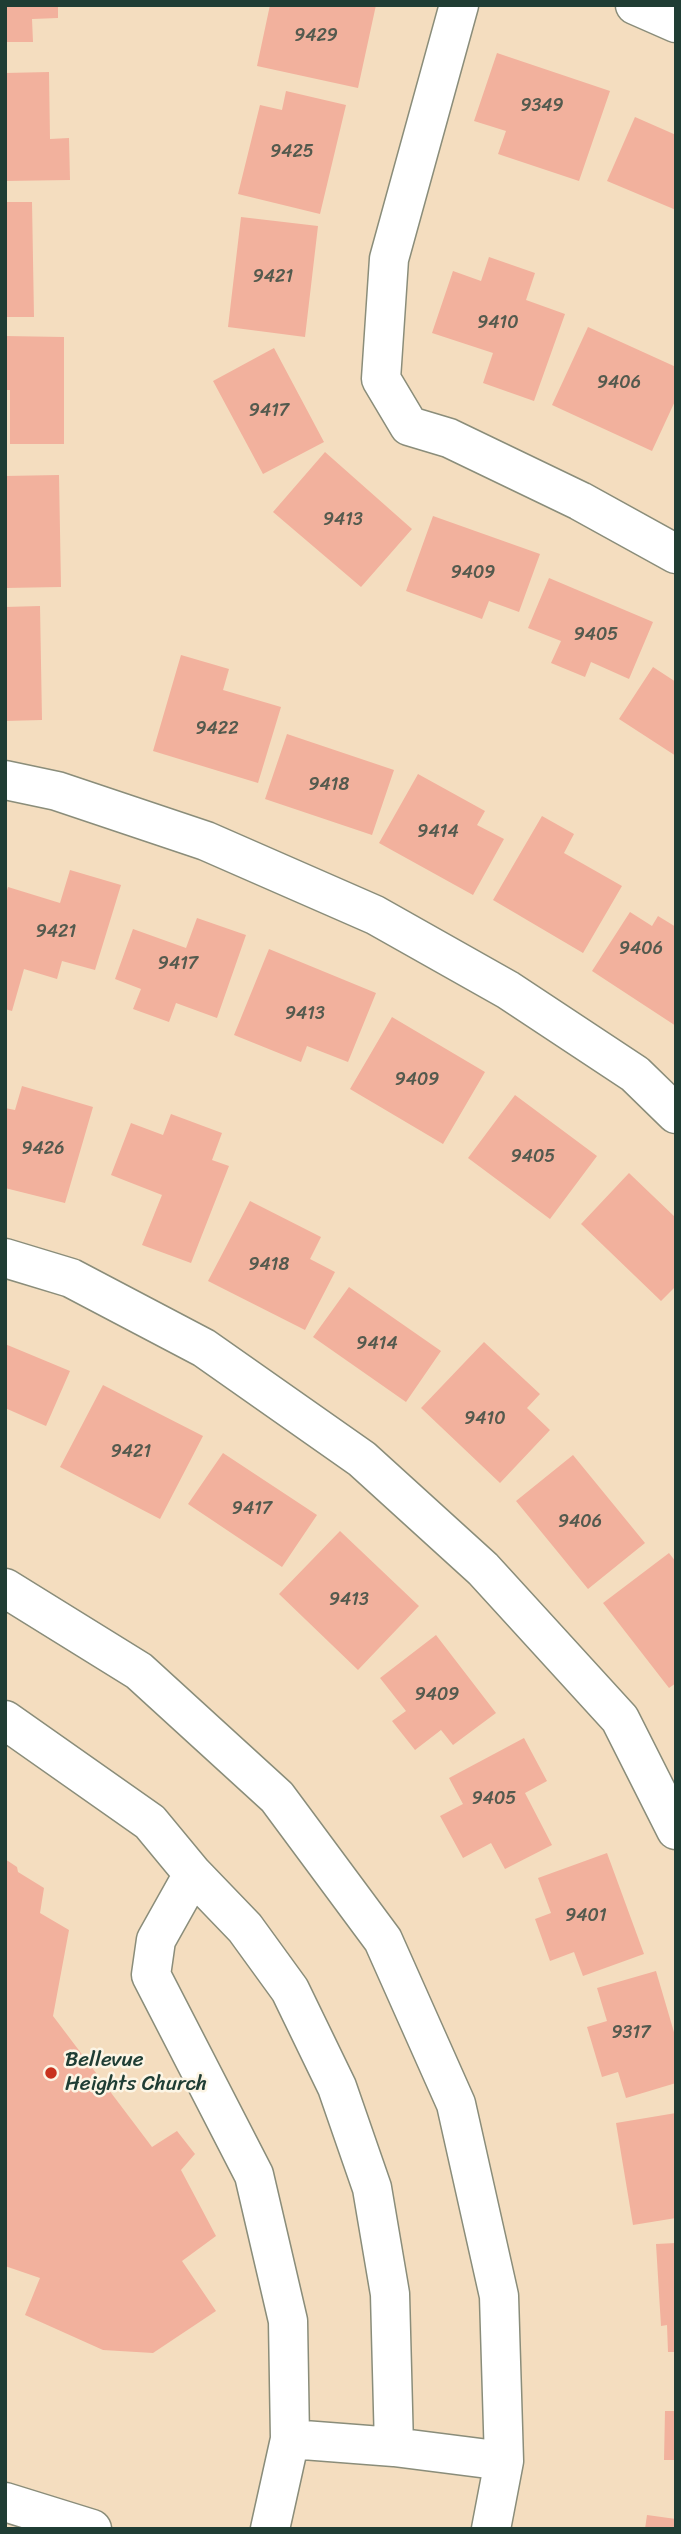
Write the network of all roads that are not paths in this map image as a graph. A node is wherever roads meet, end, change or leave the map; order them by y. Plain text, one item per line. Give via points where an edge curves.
1 (459, 5) edge
2 (635, 5) edge
3 (676, 23) edge
4 (676, 554) edge
5 (5, 780) edge
6 (676, 1114) edge
7 (5, 1258) edge
8 (5, 1588) edge
9 (5, 1720) edge
10 (676, 1830) edge
11 (193, 1874) junction
12 (290, 2438) junction
13 (394, 2448) junction
14 (504, 2461) junction
15 (5, 2502) edge
16 (92, 2529) edge
17 (270, 2529) edge
18 (491, 2529) edge

1 - 4 street via 389,259 381,379 409,426 449,438 580,501
2 - 3 street
5 - 6 street via 57,791 206,841 375,915 508,990 635,1074
7 - 10 street via 71,1278 204,1348 362,1459 483,1569 620,1719
8 - 14 street via 139,1671 278,1797 383,1940 456,2104 499,2296
9 - 11 street via 150,1822
11 - 12 street via 156,1940 151,1975 254,2175 288,2321
11 - 13 street via 245,1928 290,1990 337,2087 372,2188 390,2294
12 - 13 street
12 - 17 street
13 - 14 street
14 - 18 street
15 - 16 street

